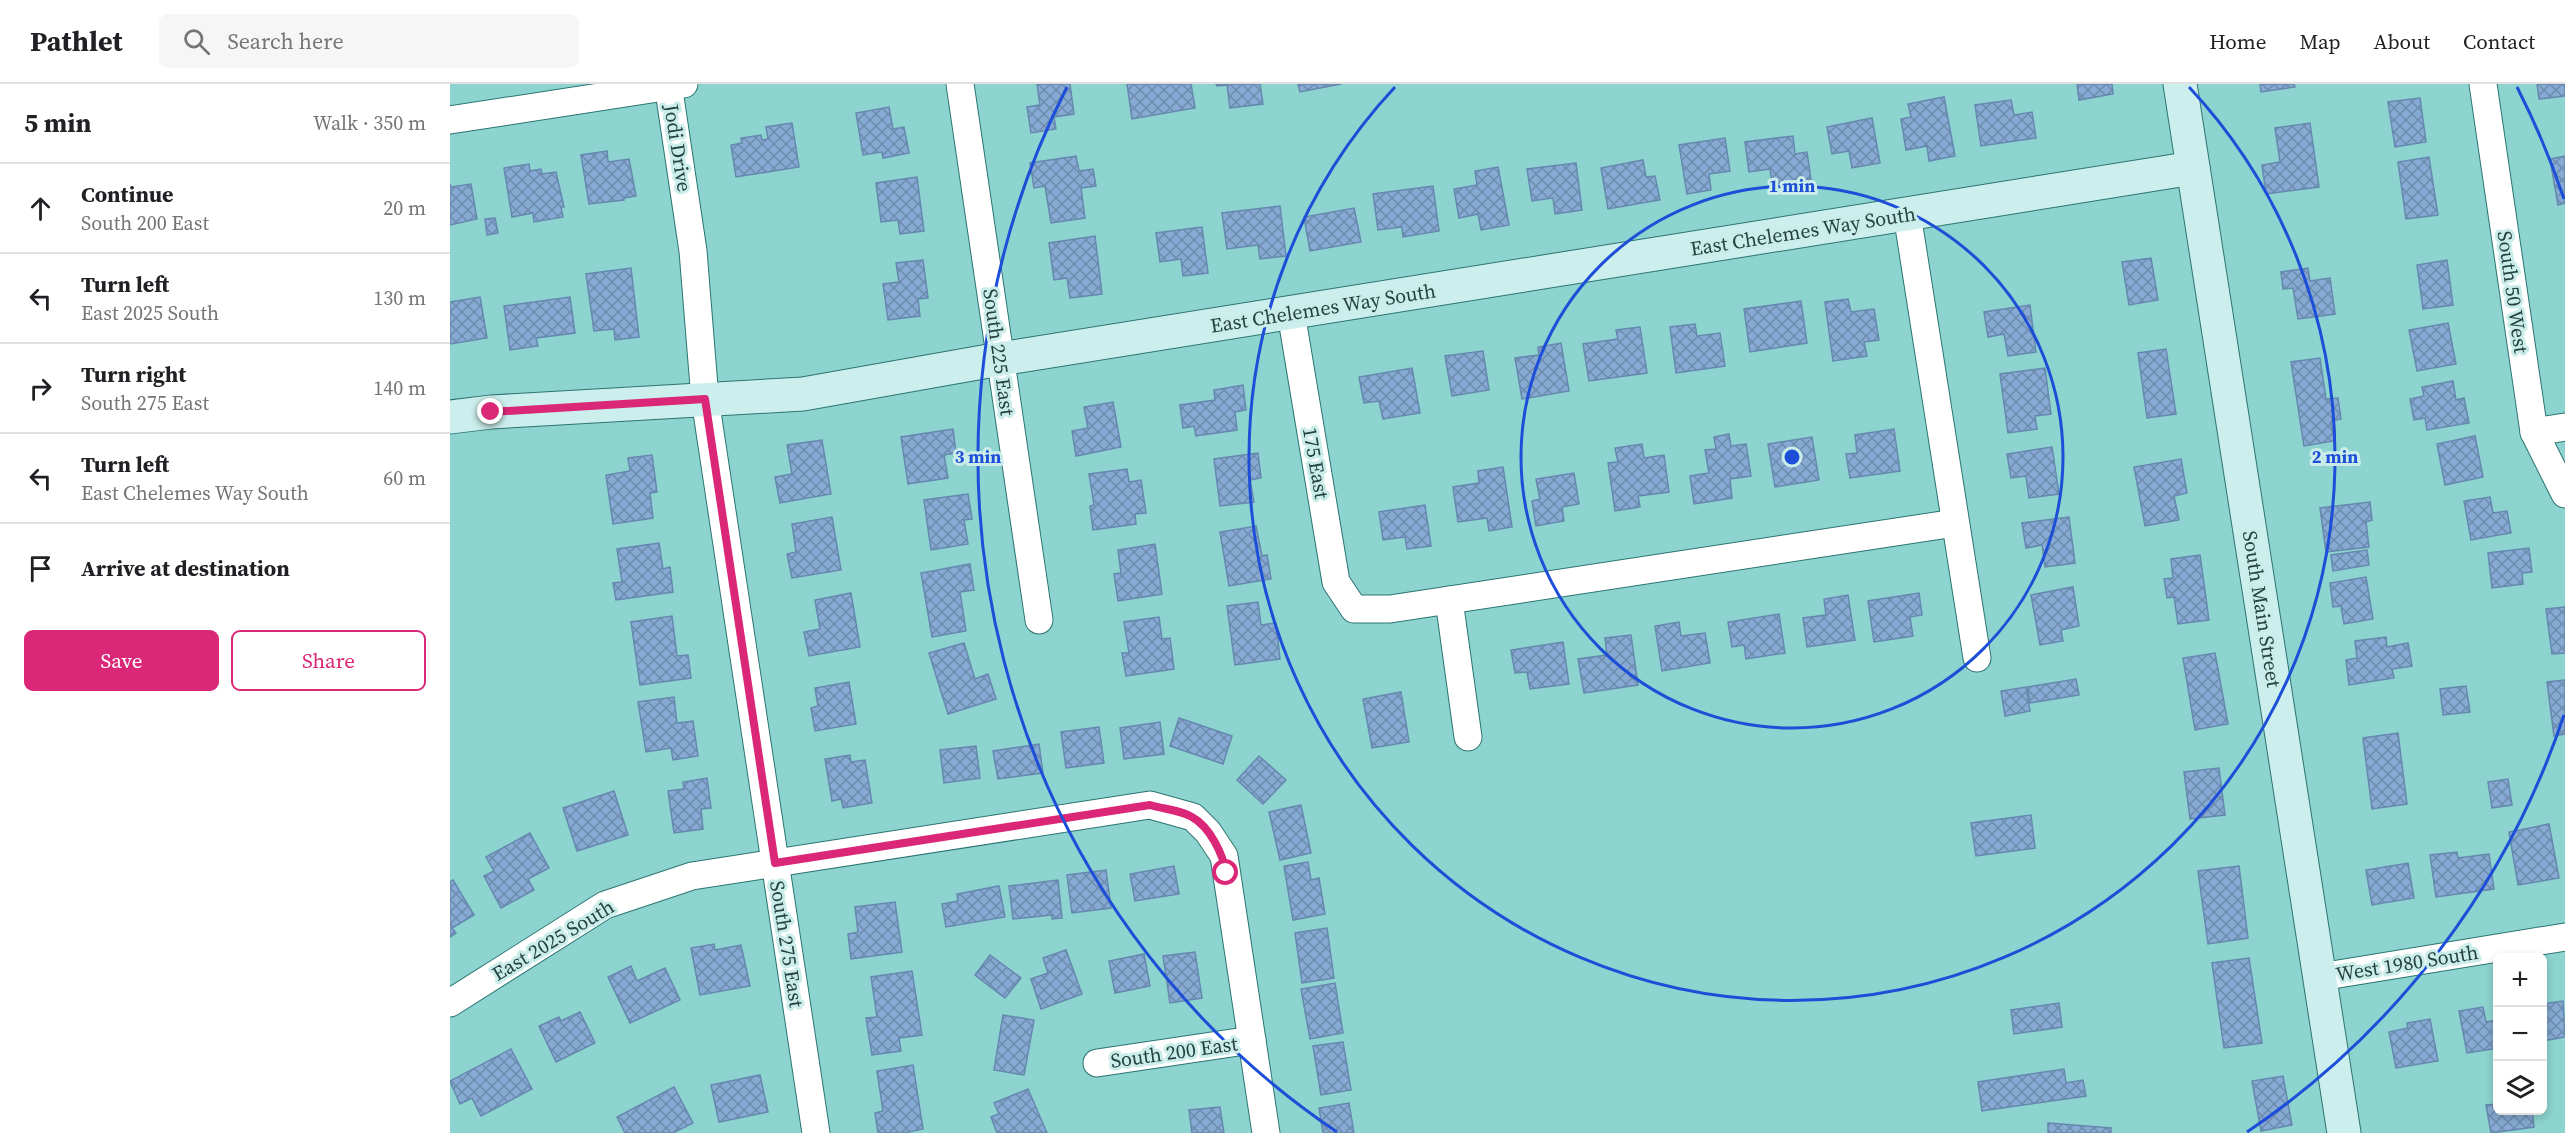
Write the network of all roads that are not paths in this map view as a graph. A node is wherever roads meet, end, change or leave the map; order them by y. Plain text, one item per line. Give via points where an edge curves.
1 (960, 84) edge
2 (2180, 84) edge
3 (2483, 84) edge
4 (673, 85) edge
5 (450, 120) edge
6 (2193, 168) junction
7 (1907, 214) junction
8 (1291, 313) junction
9 (1000, 359) junction
10 (705, 399) junction
11 (450, 417) edge
12 (2565, 427) edge
13 (2534, 432) junction
14 (2565, 494) edge
15 (1955, 523) junction
16 (1449, 600) junction
17 (1039, 620) dead end
18 (1977, 658) dead end
19 (1468, 737) dead end
20 (1193, 817) joint
21 (775, 863) junction
22 (2565, 937) edge
23 (2320, 977) junction
24 (450, 1003) edge
25 (1252, 1041) junction
26 (1097, 1064) dead end
27 (816, 1133) edge
28 (1266, 1133) edge
29 (2344, 1133) edge

1 - 9 street, South 225 East
2 - 6 street, South Main Street
3 - 13 street, South 50 West
4 - 5 street
4 - 10 street, Jodi Drive
6 - 7 street, East Chelemes Way South
6 - 23 street, South Main Street
7 - 8 street, East Chelemes Way South
7 - 15 street
8 - 9 street, East Chelemes Way South
8 - 16 street, 175 East via 1336,582 1353,609 1390,609
9 - 10 street, East Chelemes Way South via 803,394
9 - 17 street, South 225 East
10 - 11 street, East Chelemes Way South
10 - 21 street, South 275 East
12 - 13 street
13 - 14 street, South 50 West
15 - 16 street
15 - 18 street
16 - 19 street
20 - 21 street, East 2025 South via 1150,805
20 - 25 street, South 200 East via 1224,856
21 - 24 street, East 2025 South via 692,876 605,904
21 - 27 street, South 275 East
22 - 23 street, West 1980 South
23 - 29 street, South Main Street
25 - 26 street, South 200 East
25 - 28 street, South 200 East

